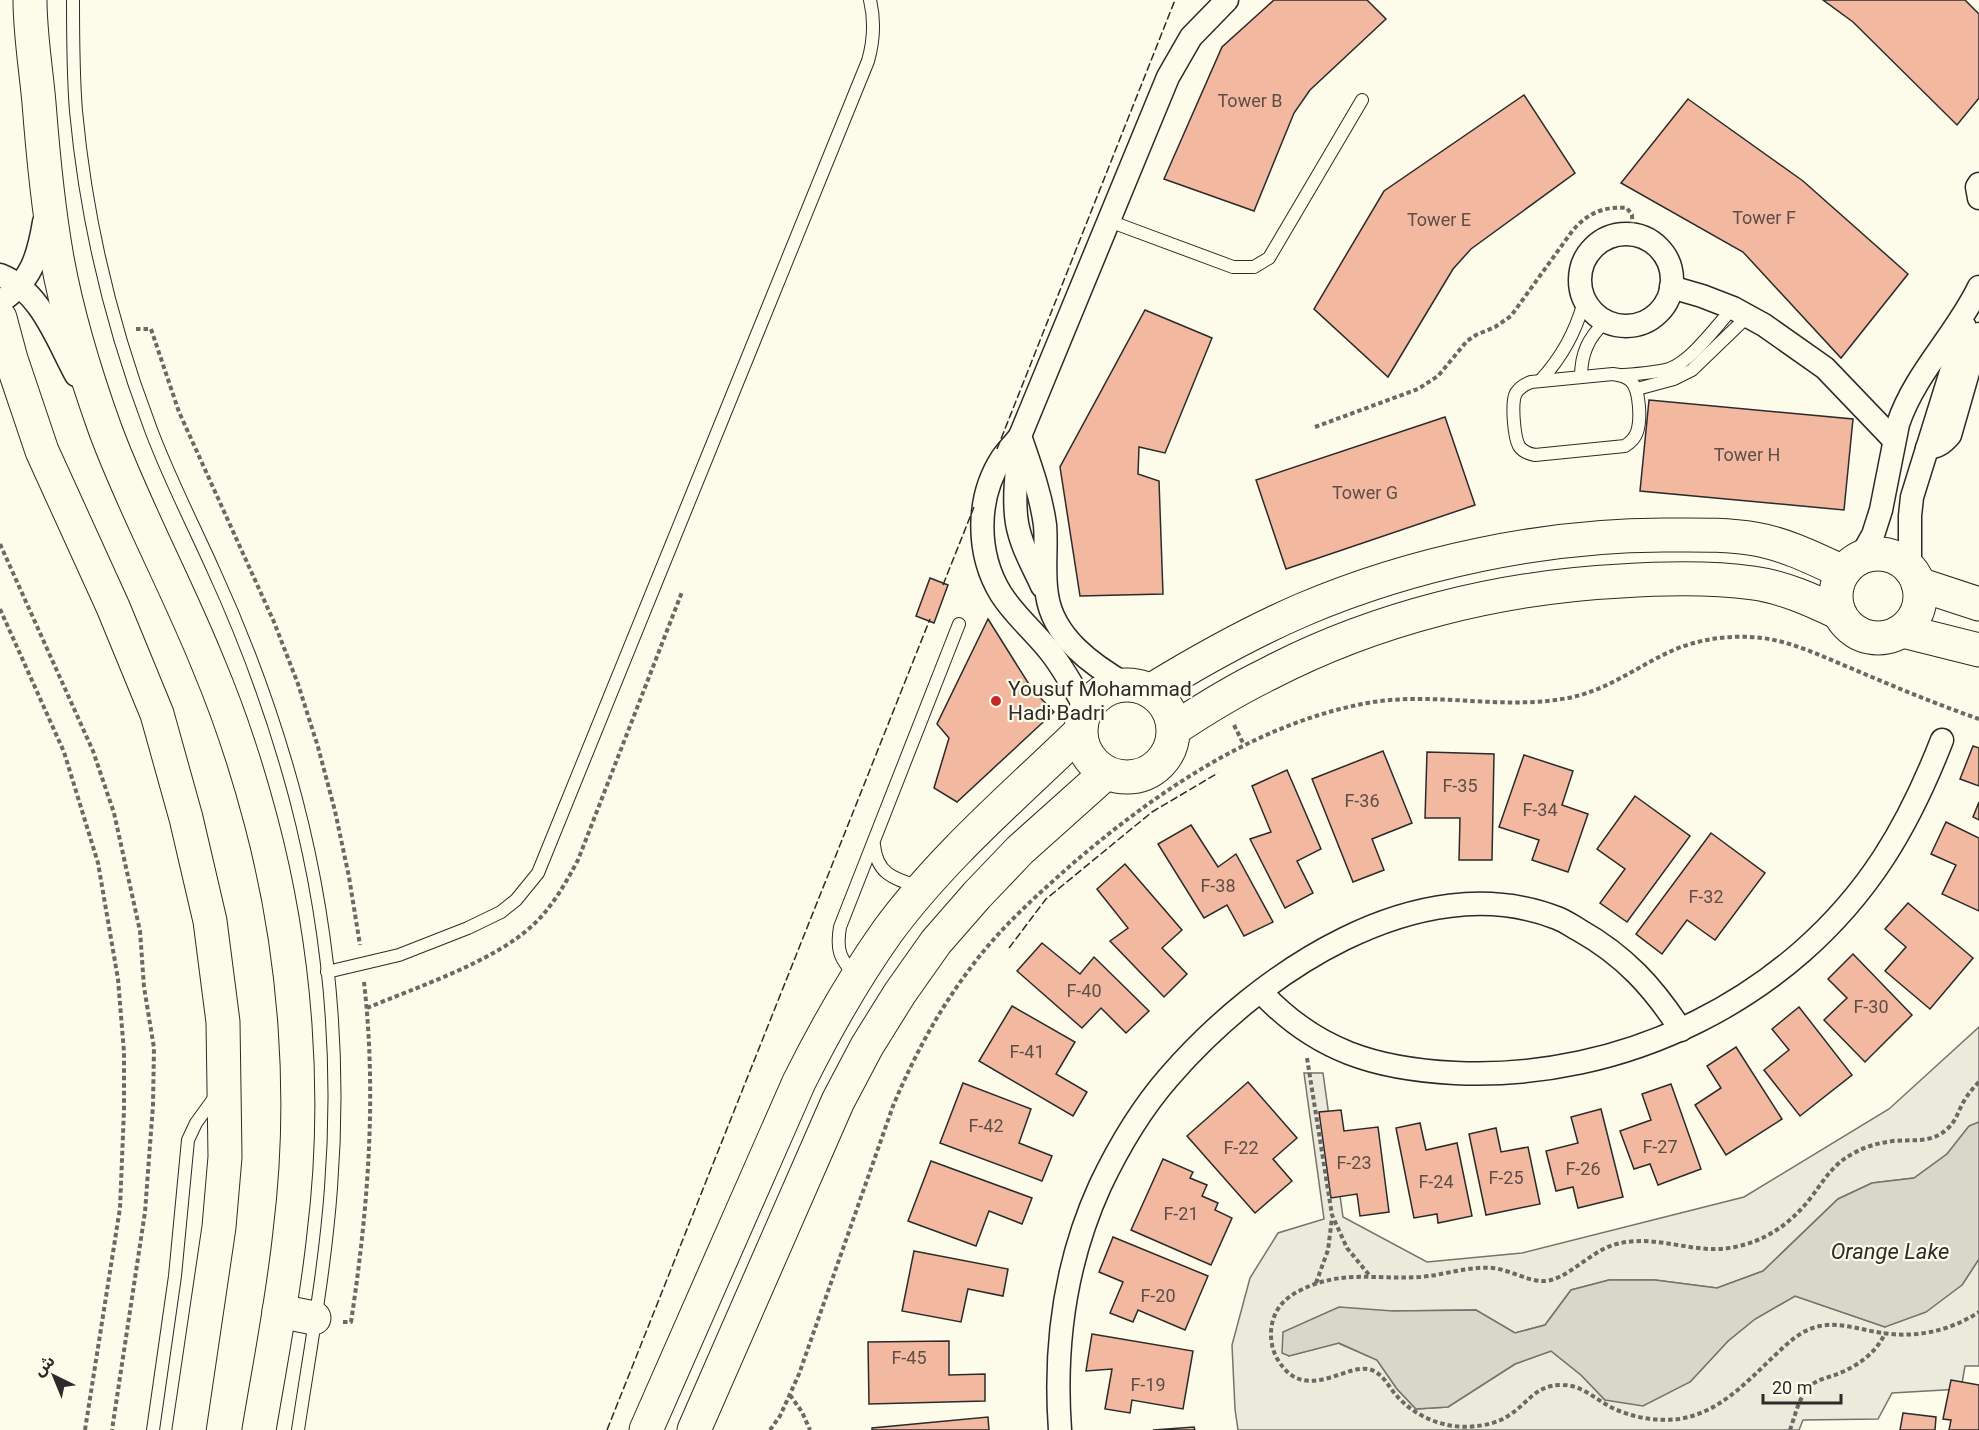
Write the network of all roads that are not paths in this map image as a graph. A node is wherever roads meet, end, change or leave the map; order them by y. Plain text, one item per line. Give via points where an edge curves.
1 (30, 0) edge
2 (73, 0) edge
3 (870, 0) edge
4 (1227, 0) edge
5 (1362, 100) dead end
6 (1979, 184) edge
7 (1979, 198) edge
8 (48, 199) junction
9 (1109, 220) junction
10 (10, 280) edge
11 (1671, 287) junction
12 (1978, 289) edge
13 (0, 302) edge
14 (1584, 302) junction
15 (1740, 312) junction
16 (0, 318) edge
17 (1605, 322) junction
18 (1979, 334) edge
19 (1623, 375) junction
20 (1581, 377) junction
21 (1540, 381) junction
22 (1636, 389) junction
23 (1862, 407) junction
24 (1903, 408) junction
25 (0, 409) edge
26 (1935, 418) junction
27 (104, 427) junction
28 (1020, 436) junction
29 (1894, 440) junction
30 (1927, 448) junction
31 (42, 451) junction
32 (1023, 543) junction
33 (987, 560) junction
34 (1852, 565) junction
35 (1914, 576) junction
36 (1047, 594) junction
37 (1979, 604) edge
38 (1839, 613) junction
39 (959, 624) dead end
40 (1903, 631) junction
41 (1979, 650) edge
42 (1138, 688) junction
43 (1083, 720) junction
44 (1174, 729) junction
45 (1942, 740) dead end
46 (1106, 773) junction
47 (873, 845) junction
48 (923, 888) junction
49 (327, 972) junction
50 (856, 977) junction
51 (1261, 992) junction
52 (1681, 1030) junction
53 (225, 1084) junction
54 (279, 1311) junction
55 (314, 1318) junction
56 (153, 1430) edge
57 (189, 1430) edge
58 (259, 1430) edge
59 (298, 1430) edge
60 (646, 1430) edge
61 (694, 1430) edge
62 (1060, 1430) edge

1 - 8 street
2 - 49 lane via 76,110 83,166 118,329 154,436 237,624 279,740 310,860
3 - 49 lane via 874,25 868,62 537,873 501,912 468,928 399,954
4 - 9 street via 1191,37 1178,57
5 - 9 lane via 1269,258 1254,267 1233,267
6 - 7 street
8 - 10 street via 33,267
8 - 27 street via 57,261
9 - 28 street
10 - 13 street
10 - 27 street via 40,310
11 - 14 street via 1672,273 1659,247 1633,234 1618,234 1604,239 1584,260 1580,273
11 - 15 street
11 - 17 street via 1663,307 1647,321 1633,326
12 - 24 street
12 - 26 street
14 - 17 street
14 - 21 lane via 1563,352
15 - 19 lane via 1672,368
15 - 22 lane via 1692,370
15 - 23 street via 1825,368
16 - 31 street
17 - 20 lane via 1588,341
18 - 30 street via 1950,435 1936,447
19 - 20 lane
19 - 22 lane
20 - 21 lane
21 - 22 lane via 1524,385 1514,399 1518,445 1535,455 1625,446 1637,433
23 - 24 street
23 - 29 street
24 - 26 street
24 - 29 street
25 - 31 street
26 - 30 street
27 - 54 street via 137,510 210,666 238,743 279,902 291,984 297,1148 291,1230
28 - 32 street via 1016,504
28 - 33 street via 1002,459 985,499 983,531
28 - 36 street via 1041,502
29 - 34 street via 1877,523
30 - 35 street via 1910,516
31 - 53 street via 157,714 210,921 223,1022
32 - 33 street
32 - 36 street
33 - 43 street via 1002,594 1050,652
34 - 35 street via 1871,555 1892,556
34 - 38 street via 1837,585
34 - 42 street via 1755,539 1698,535 1582,539 1525,548 1412,572 1314,606
35 - 37 street
35 - 40 street via 1920,597 1918,609
36 - 42 street via 1050,610 1067,639 1092,663
38 - 40 street via 1855,632 1867,637 1880,639
38 - 44 street via 1805,597 1754,583 1644,579 1533,589 1425,613 1341,642 1269,673
39 - 47 lane
40 - 41 street
42 - 43 street via 1114,687 1103,691
42 - 44 street via 1167,707
43 - 46 street via 1082,745 1095,766
43 - 48 street
44 - 46 street via 1168,752 1152,770 1129,778
45 - 52 street via 1906,821 1883,859 1842,911 1795,958 1760,985
46 - 61 street via 1020,850 977,895 936,942 894,1002 838,1101
47 - 48 lane via 884,871
47 - 50 lane via 838,940 842,960
48 - 50 street
49 - 55 lane via 334,1056 334,1121 330,1198
50 - 60 street via 799,1082
51 - 52 street via 1302,1030 1342,1052 1386,1065 1443,1072 1525,1072 1583,1063
51 - 52 street via 1313,956 1370,928 1430,910 1493,904 1527,908 1559,918 1616,954 1641,976
51 - 62 street via 1196,1047 1168,1078 1119,1149 1100,1186 1078,1246 1064,1308 1057,1393
53 - 56 lane via 206,1107 188,1140 175,1276
53 - 57 street via 225,1156 219,1227
54 - 55 street
54 - 58 street
55 - 59 lane

